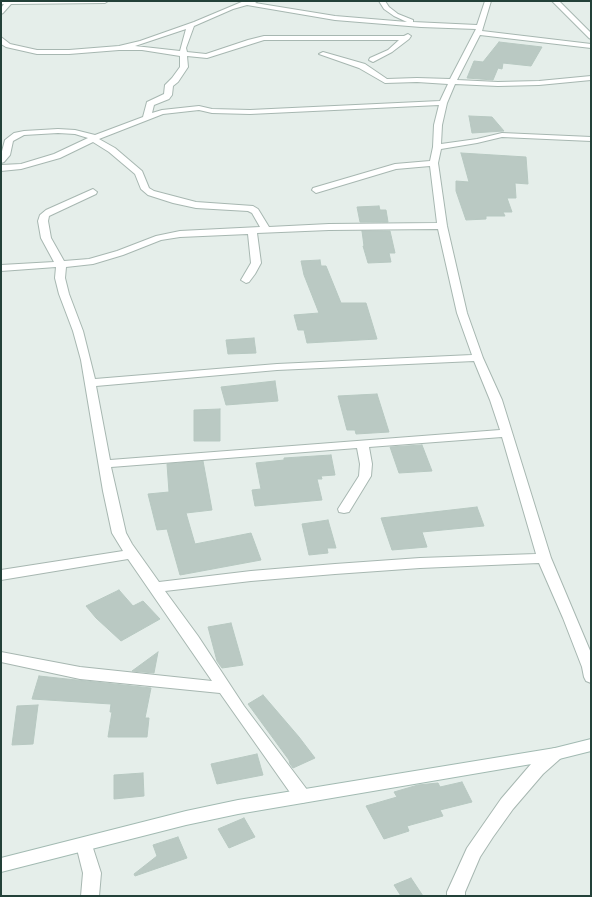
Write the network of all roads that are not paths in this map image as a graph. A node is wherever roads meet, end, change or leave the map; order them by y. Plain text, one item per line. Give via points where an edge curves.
1 (10, 1) edge
2 (105, 1) edge
3 (237, 1) edge
4 (255, 1) edge
5 (382, 1) edge
6 (488, 1) edge
7 (555, 1) edge
8 (1, 2) edge
9 (246, 4) junction
10 (1, 12) edge
11 (191, 25) junction
12 (421, 25) junction
13 (479, 30) junction
14 (591, 37) edge
15 (407, 38) junction
16 (1, 39) edge
17 (591, 46) edge
18 (119, 48) junction
19 (184, 54) junction
20 (323, 54) dead end
21 (373, 60) dead end
22 (591, 78) edge
23 (453, 82) junction
24 (444, 103) junction
25 (147, 118) junction
26 (94, 138) junction
27 (591, 138) edge
28 (5, 140) edge
29 (437, 147) junction
30 (1, 160) edge
31 (434, 163) junction
32 (1, 168) edge
33 (316, 190) dead end
34 (93, 192) dead end
35 (442, 226) junction
36 (266, 229) junction
37 (252, 230) junction
38 (61, 264) junction
39 (1, 268) edge
40 (246, 280) dead end
41 (478, 358) junction
42 (91, 383) junction
43 (507, 433) junction
44 (362, 444) junction
45 (105, 464) junction
46 (344, 509) dead end
47 (131, 554) junction
48 (544, 558) junction
49 (1, 575) edge
50 (155, 588) junction
51 (1, 657) edge
52 (591, 677) edge
53 (224, 688) junction
54 (591, 745) edge
55 (554, 754) junction
56 (302, 796) junction
57 (84, 845) junction
58 (1, 866) edge
59 (90, 896) edge
60 (456, 896) edge

1 - 2 street
1 - 8 street
1 - 10 street
3 - 9 street
4 - 9 street
5 - 12 street via 386,8 396,15
6 - 13 street
7 - 14 street
9 - 11 street
9 - 12 street via 308,15
11 - 18 street
11 - 19 street via 183,48
12 - 13 street
12 - 15 street
13 - 17 street via 521,39
13 - 23 street
15 - 19 street via 268,38 250,41 210,55
15 - 21 street via 390,52
16 - 18 street via 11,47 42,52
18 - 19 street via 142,48
19 - 25 street via 184,67 181,73 169,85 168,95 150,104
20 - 23 street via 362,66 385,81
22 - 23 street via 539,83
23 - 24 street
24 - 25 street via 250,112 212,112 195,109 162,112
24 - 29 street via 438,125
25 - 26 street
26 - 28 street via 75,132 49,131 24,133
26 - 32 street via 57,156 21,166
26 - 36 street via 139,173 145,189 150,193 196,205 250,208 255,211
27 - 29 street via 502,135
28 - 30 street via 6,155
29 - 31 street
31 - 33 street via 395,166
31 - 35 street
34 - 38 street via 49,212 43,218 46,238
35 - 36 street
35 - 41 street via 462,313
36 - 37 street
37 - 38 street via 159,238 104,258
37 - 40 street via 256,263
38 - 39 street
38 - 42 street via 60,278 64,294 78,332
41 - 42 street via 277,367
41 - 43 street
42 - 45 street
43 - 44 street
43 - 48 street
44 - 45 street
44 - 46 street via 366,464 365,476
45 - 47 street via 119,533
47 - 49 street
47 - 50 street
48 - 50 street via 303,571
48 - 52 street
50 - 53 street
51 - 53 street via 80,673
53 - 56 street
54 - 55 street
55 - 56 street
55 - 60 street via 537,769 487,832 473,853
56 - 57 street via 186,818
57 - 58 street
57 - 59 street via 92,873

